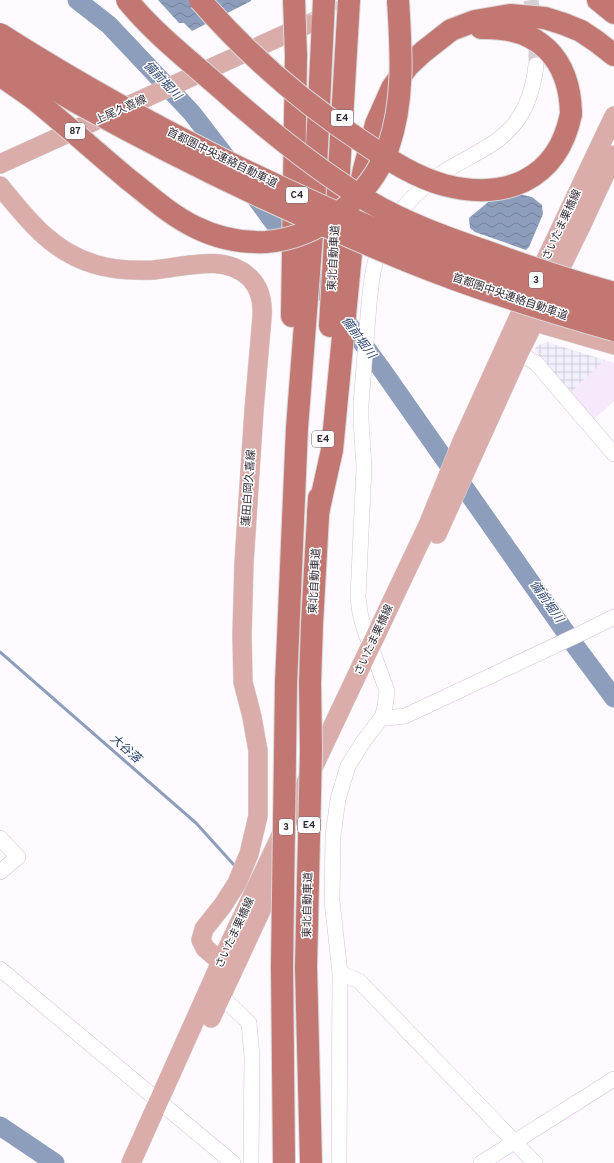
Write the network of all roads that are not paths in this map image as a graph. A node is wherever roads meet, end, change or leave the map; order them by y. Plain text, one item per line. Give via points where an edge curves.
1 (127, 0) edge
2 (200, 0) edge
3 (294, 0) edge
4 (324, 0) edge
5 (349, 0) edge
6 (398, 0) edge
7 (598, 0) edge
8 (614, 13) edge
9 (308, 24) tunnel mouth
10 (0, 34) edge
11 (439, 39) junction
12 (0, 55) edge
13 (614, 55) edge
14 (536, 65) tunnel mouth
15 (0, 76) edge
16 (614, 116) edge
17 (614, 155) edge
18 (0, 164) edge
19 (0, 186) edge
20 (614, 293) edge
21 (614, 312) edge
22 (528, 316) junction
23 (298, 326) junction
24 (614, 330) edge
25 (614, 345) edge
26 (520, 353) junction
27 (334, 373) junction
28 (466, 451) junction
29 (614, 454) edge
30 (614, 617) edge
31 (374, 656) junction
32 (382, 716) junction
33 (0, 838) edge
34 (0, 872) edge
35 (221, 962) junction
36 (0, 969) edge
37 (340, 973) junction
38 (221, 996) junction
39 (614, 1079) edge
40 (164, 1106) junction
41 (515, 1142) junction
42 (131, 1163) edge
43 (144, 1163) edge
44 (233, 1163) edge
45 (251, 1163) edge
46 (284, 1163) edge
47 (310, 1163) edge
48 (339, 1163) edge
49 (481, 1163) edge
50 (535, 1163) edge

1 - 20 highway, bridge via 186,59 269,130 310,162 369,201 423,227 467,244
2 - 11 highway, bridge via 253,56 326,118 403,168 444,185 463,189 497,190 514,186 530,178 554,158 568,129 571,99 563,70 543,46 527,36 505,29 492,27 460,30
3 - 23 highway, bridge via 294,181
4 - 23 highway, E4, bridge via 314,208
5 - 27 highway, 東北自動車道 / E4 via 336,236
6 - 15 highway, bridge via 401,58 398,102 394,130 381,165 350,204 332,218 301,233 267,242 248,242 213,235 180,219 101,157 33,98
7 - 8 highway
9 - 18 main road, 上尾久喜線 / 87
10 - 21 highway, 首都圏中央連絡自動車道 / C4, bridge via 81,84 253,175 409,243 498,276
11 - 13 highway via 451,30 475,21 510,15 527,16 545,18 581,31
11 - 27 highway via 408,66 392,88 376,124 356,212
12 - 24 highway, 首都圏中央連絡自動車道 / C4, bridge via 77,102 163,149 330,228 406,261 487,290
14 - 31 street via 530,94 518,119 498,140 443,173 413,196 391,225 376,261 370,289 361,404 364,467 358,597 360,613
16 - 22 main road, さいたま栗橋線 / 3
17 - 22 main road, さいたま栗橋線 / 3 via 581,226
19 - 35 main road, 蓮田白岡久喜線 via 46,238 81,260 109,268 135,271 207,264 229,265 245,273 257,287 261,297 242,635 243,682 258,751 258,816 249,854 237,883 204,929 201,940 205,948
22 - 25 main road via 545,325
22 - 26 main road, さいたま栗橋線 / 3
22 - 28 main road, さいたま栗橋線 / 3
23 - 46 highway, E4, bridge via 292,395 297,428 286,684 282,966
26 - 28 main road, さいたま栗橋線 / 3
26 - 29 street via 536,363
27 - 47 highway, 東北自動車道 / E4, bridge via 318,513 310,684 306,967
28 - 31 main road, さいたま栗橋線 / 3
30 - 32 street via 404,716
31 - 32 street via 387,691
31 - 35 main road, さいたま栗橋線 / 3
31 - 38 main road, さいたま栗橋線 / 3
32 - 37 street via 348,766 338,799 333,836 332,893
33 - 34 street via 18,857
35 - 40 main road, さいたま栗橋線 / 3
36 - 40 street
37 - 41 street via 359,981
37 - 48 street
38 - 40 main road, さいたま栗橋線 / 3
38 - 45 street via 248,1023 252,1057
39 - 41 street
40 - 42 main road, さいたま栗橋線 / 3
40 - 43 main road, さいたま栗橋線 / 3
40 - 44 street
41 - 49 street
41 - 50 street

